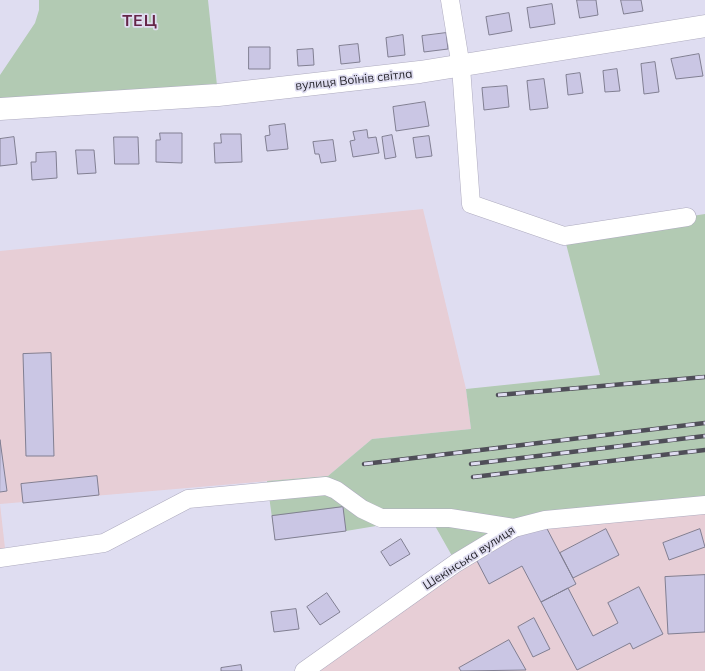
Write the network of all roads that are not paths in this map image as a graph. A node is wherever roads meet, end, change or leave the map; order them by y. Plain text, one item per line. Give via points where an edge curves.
1 (450, 0) edge
2 (705, 26) edge
3 (461, 67) junction
4 (0, 110) edge
5 (687, 217) dead end
6 (705, 505) edge
7 (514, 528) junction
8 (0, 558) edge
9 (304, 671) edge

1 - 3 street
2 - 3 street, вулиця Воїнів світла
3 - 4 street, вулиця Воїнів світла via 218,95
3 - 5 street via 471,204 564,236
6 - 7 street, Шекінська вулиця via 545,520
7 - 8 street via 450,518 381,518 326,486 188,499 104,543
7 - 9 street, Шекінська вулиця via 456,563

